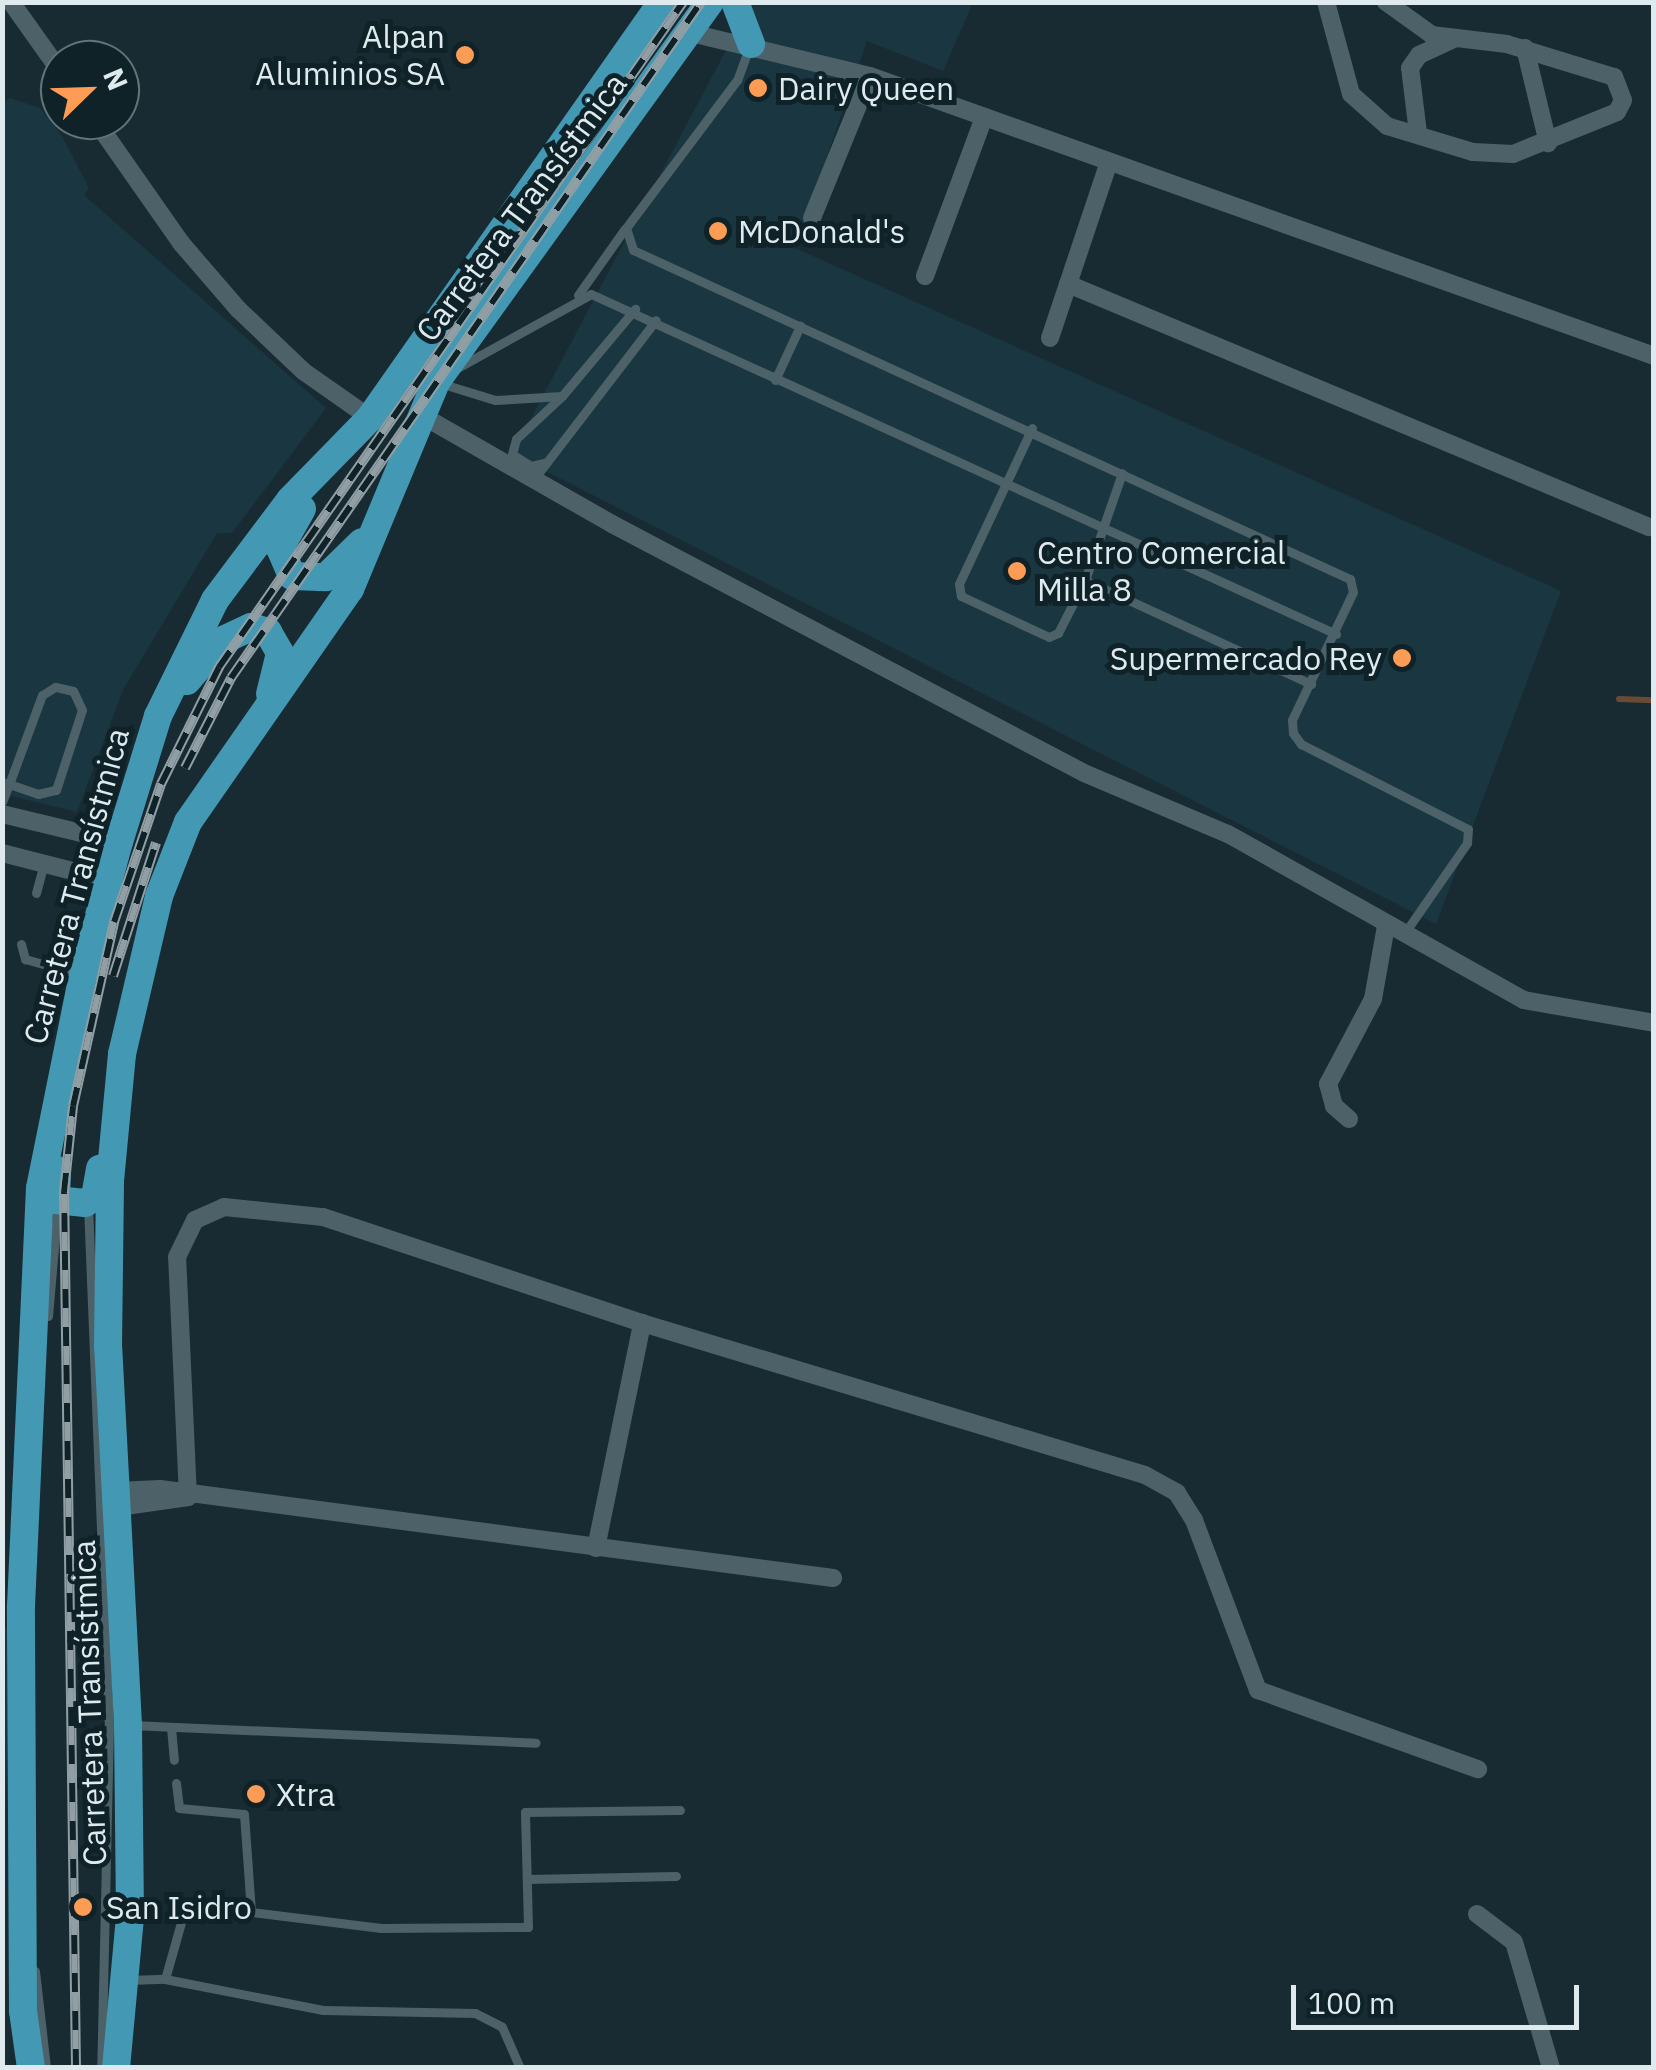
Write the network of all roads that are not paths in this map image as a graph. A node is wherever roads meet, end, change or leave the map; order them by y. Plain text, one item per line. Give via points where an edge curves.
1 (12, 2) edge
2 (662, 2) edge
3 (710, 2) edge
4 (735, 2) edge
5 (1326, 2) edge
6 (1386, 2) edge
7 (692, 33) junction
8 (1457, 38) junction
9 (40, 42) edge
10 (751, 44) junction
11 (1524, 48) junction
12 (870, 76) junction
13 (984, 118) junction
14 (1418, 132) junction
15 (109, 140) edge
16 (1548, 143) junction
17 (1109, 162) junction
18 (812, 218) dead end
19 (626, 228) junction
20 (925, 276) dead end
21 (1068, 284) junction
22 (576, 298) junction
23 (635, 309) junction
24 (656, 320) junction
25 (800, 326) junction
26 (1050, 338) dead end
27 (1654, 356) edge
28 (775, 380) junction
29 (436, 382) junction
30 (562, 396) junction
31 (422, 415) junction
32 (370, 418) junction
33 (1032, 428) junction
34 (342, 450) junction
35 (548, 462) junction
36 (1122, 473) junction
37 (534, 479) junction
38 (1005, 487) junction
39 (378, 524) junction
40 (1649, 527) dead end
41 (1101, 531) junction
42 (1084, 580) junction
43 (1336, 634) junction
44 (1310, 684) junction
45 (158, 716) junction
46 (258, 724) junction
47 (6, 783) edge
48 (2, 802) edge
49 (2, 814) edge
50 (119, 842) junction
51 (2, 853) edge
52 (44, 864) junction
53 (108, 880) junction
54 (36, 892) dead end
55 (1394, 931) junction
56 (22, 944) dead end
57 (83, 975) junction
58 (1654, 1022) edge
59 (122, 1054) junction
60 (1349, 1118) dead end
61 (58, 1202) junction
62 (88, 1203) junction
63 (642, 1323) junction
64 (188, 1496) junction
65 (118, 1499) junction
66 (596, 1548) junction
67 (833, 1578) dead end
68 (12, 1606) edge
69 (128, 1725) junction
70 (172, 1727) junction
71 (536, 1743) dead end
72 (174, 1760) dead end
73 (1478, 1769) dead end
74 (176, 1782) dead end
75 (680, 1810) dead end
76 (12, 1856) edge
77 (676, 1876) dead end
78 (527, 1879) junction
79 (251, 1912) junction
80 (1476, 1914) dead end
81 (165, 1979) junction
82 (126, 1980) junction
83 (31, 2068) edge
84 (46, 2068) edge
85 (101, 2068) edge
86 (116, 2068) edge
87 (520, 2068) edge
88 (1551, 2068) edge

1 - 9 street
2 - 32 main road, Carretera Transístmica
3 - 7 main road, Carretera Transístmica
4 - 10 main road
5 - 14 street via 1351,94 1373,118
6 - 8 street via 1414,26
7 - 10 street
7 - 29 main road, Carretera Transístmica
8 - 11 street
8 - 14 street via 1418,55 1410,68
10 - 12 street
10 - 19 lane via 736,80
11 - 16 street
11 - 16 street via 1604,73 1622,88 1616,112
12 - 13 street
12 - 18 street
13 - 17 street
13 - 20 street
14 - 16 street via 1474,152 1512,154
15 - 32 street via 238,309 303,372
17 - 21 street
17 - 27 street
19 - 22 lane
19 - 25 lane via 633,250
21 - 26 street
21 - 40 street
22 - 23 lane via 591,294
22 - 29 lane
23 - 24 lane
23 - 30 lane
24 - 28 lane
24 - 35 lane
25 - 28 lane
25 - 33 lane
28 - 38 lane
29 - 30 lane via 495,400
29 - 31 main road, Carretera Transístmica
30 - 35 lane via 516,439 512,454 531,466
31 - 37 street
31 - 39 main road, Carretera Transístmica
32 - 34 main road, Carretera Transístmica
33 - 36 lane
33 - 38 lane
34 - 39 main road via 287,532 282,564 300,579 326,577
34 - 45 main road, Carretera Transístmica via 243,560
35 - 37 lane
36 - 41 lane
36 - 43 lane via 1340,572 1354,592
37 - 55 street via 1084,773 1228,834
38 - 41 lane
38 - 42 lane via 959,584 960,596 1049,636 1058,633
39 - 46 main road, Carretera Transístmica via 350,589
41 - 42 lane
41 - 43 lane
42 - 44 lane
43 - 44 lane
44 - 55 lane via 1292,720 1302,744 1468,830 1467,843
45 - 46 main road via 221,641 252,627 268,632 280,653
45 - 50 main road, Carretera Transístmica
46 - 59 main road, Carretera Transístmica via 188,822 159,896
47 - 47 lane via 45,795 60,784 82,710 77,694 64,687 42,695
47 - 48 lane
49 - 50 street
50 - 53 main road, Carretera Transístmica
51 - 52 street
52 - 53 street
52 - 54 lane
53 - 57 main road, Carretera Transístmica
53 - 61 main road via 54,1188
55 - 58 street via 1524,1000
55 - 60 street via 1373,999 1328,1084 1334,1106
56 - 57 lane via 26,959
57 - 68 main road, Carretera Transístmica via 40,1188
59 - 62 main road via 96,1193
59 - 65 main road, Carretera Transístmica via 110,1181 108,1347
61 - 62 main road
61 - 84 lane via 40,1413 32,1798 35,1968
62 - 85 lane via 109,1727
63 - 64 street via 322,1216 253,1208 211,1212 195,1220 176,1257
63 - 66 street
63 - 73 street via 1145,1475 1177,1493 1194,1520 1258,1690
64 - 65 street
64 - 66 street
65 - 69 main road, Carretera Transístmica
66 - 67 street
68 - 76 main road, Carretera Transístmica
69 - 70 lane
69 - 82 main road, Carretera Transístmica
70 - 71 lane
70 - 72 lane
74 - 79 lane via 179,1808 244,1814
75 - 78 lane via 525,1812
76 - 83 main road, Carretera Transístmica
77 - 78 lane
78 - 79 lane via 528,1927 382,1928
79 - 81 lane via 184,1912
80 - 88 street via 1514,1942
81 - 82 lane
81 - 87 lane via 322,2010 475,2012 502,2027
82 - 86 main road, Carretera Transístmica

